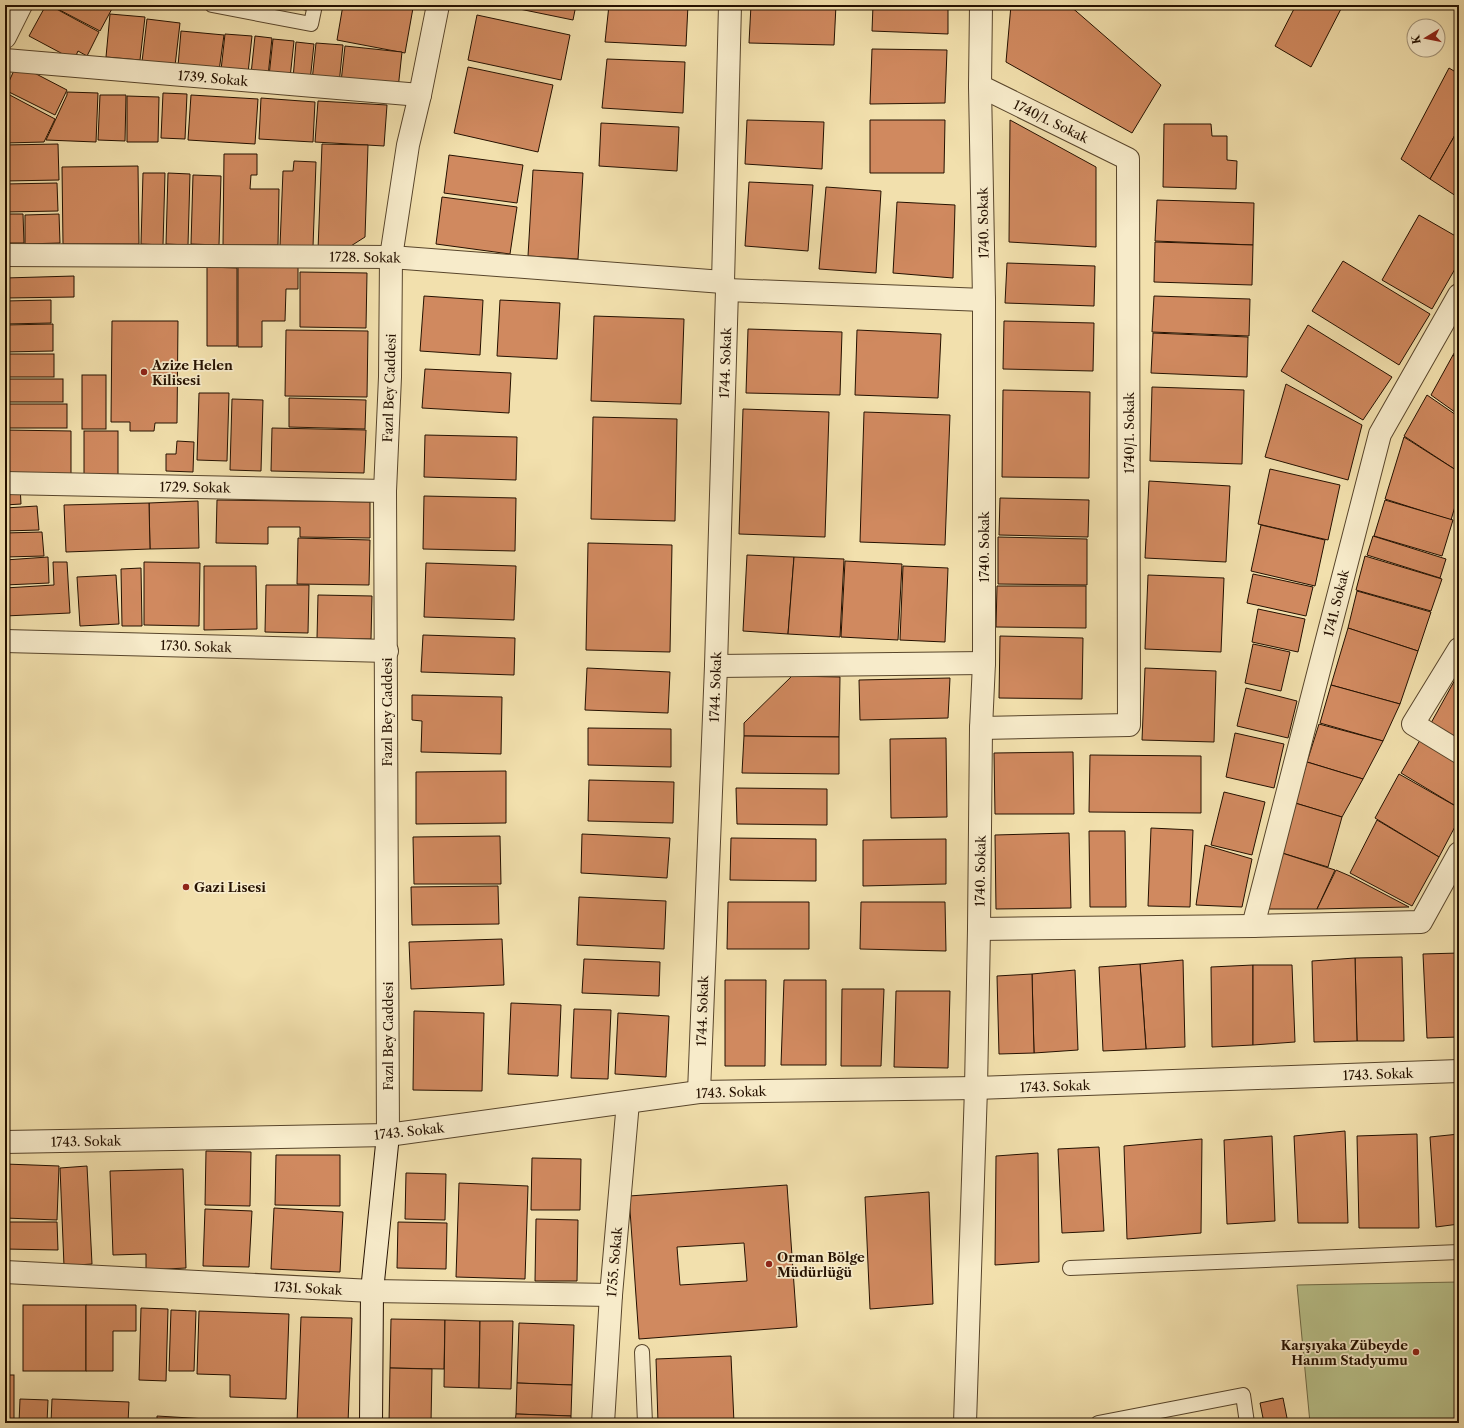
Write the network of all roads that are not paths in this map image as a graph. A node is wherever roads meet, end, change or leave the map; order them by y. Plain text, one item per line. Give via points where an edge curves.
1 (21, 5) edge
2 (212, 5) edge
3 (315, 5) edge
4 (438, 5) edge
5 (730, 5) edge
6 (981, 5) edge
7 (5, 37) edge
8 (5, 60) edge
9 (980, 86) junction
10 (420, 95) junction
11 (5, 255) edge
12 (390, 257) junction
13 (725, 286) junction
14 (1459, 295) edge
15 (984, 300) junction
16 (5, 483) edge
17 (385, 491) junction
18 (5, 640) edge
19 (1459, 649) edge
20 (386, 651) junction
21 (984, 663) junction
22 (716, 666) junction
23 (981, 728) junction
24 (1459, 752) edge
25 (1459, 853) edge
26 (1253, 926) junction
27 (979, 929) junction
28 (1459, 1071) edge
29 (976, 1088) junction
30 (699, 1092) junction
31 (628, 1102) junction
32 (388, 1135) junction
33 (5, 1142) edge
34 (1459, 1252) edge
35 (1070, 1268) dead end
36 (5, 1272) edge
37 (372, 1291) junction
38 (611, 1295) junction
39 (642, 1352) dead end
40 (370, 1423) edge
41 (603, 1423) edge
42 (645, 1423) edge
43 (965, 1423) edge
44 (1098, 1423) edge
45 (1247, 1423) edge

1 - 7 street
2 - 3 lane via 310,24
4 - 10 street, Fazıl Bey Caddesi
5 - 13 street
6 - 9 street, 1740. Sokak
8 - 10 street, 1739. Sokak
9 - 15 street, 1740. Sokak
9 - 23 street, 1740/1. Sokak via 1128,159 1129,645 1129,725
10 - 12 street, Fazıl Bey Caddesi via 408,145
11 - 12 street, 1728. Sokak
12 - 13 street, 1728. Sokak
12 - 17 street, Fazıl Bey Caddesi via 390,377
13 - 15 street, 1728. Sokak
13 - 22 street, 1744. Sokak
14 - 26 street, 1741. Sokak via 1380,434
15 - 21 street, 1740. Sokak
16 - 17 street, 1729. Sokak
17 - 20 street, Fazıl Bey Caddesi
18 - 20 street, 1730. Sokak
19 - 24 street via 1413,724
20 - 32 street, Fazıl Bey Caddesi
21 - 22 street
21 - 23 street, 1740. Sokak
22 - 30 street, 1744. Sokak
23 - 27 street, 1740. Sokak
25 - 26 street via 1421,922
26 - 27 street
27 - 29 street, 1740. Sokak
28 - 29 street, 1743. Sokak
29 - 30 street, 1743. Sokak
29 - 43 street, 1740. Sokak
30 - 31 street, 1743. Sokak
31 - 32 street, 1743. Sokak
31 - 38 street, 1755. Sokak
32 - 33 street, 1743. Sokak
32 - 37 street, Fazıl Bey Caddesi
34 - 35 lane
36 - 37 street, 1731. Sokak
37 - 38 street, 1731. Sokak
37 - 40 street, Fazıl Bey Caddesi
38 - 41 street, 1755. Sokak
39 - 42 lane
44 - 45 lane via 1243,1395

